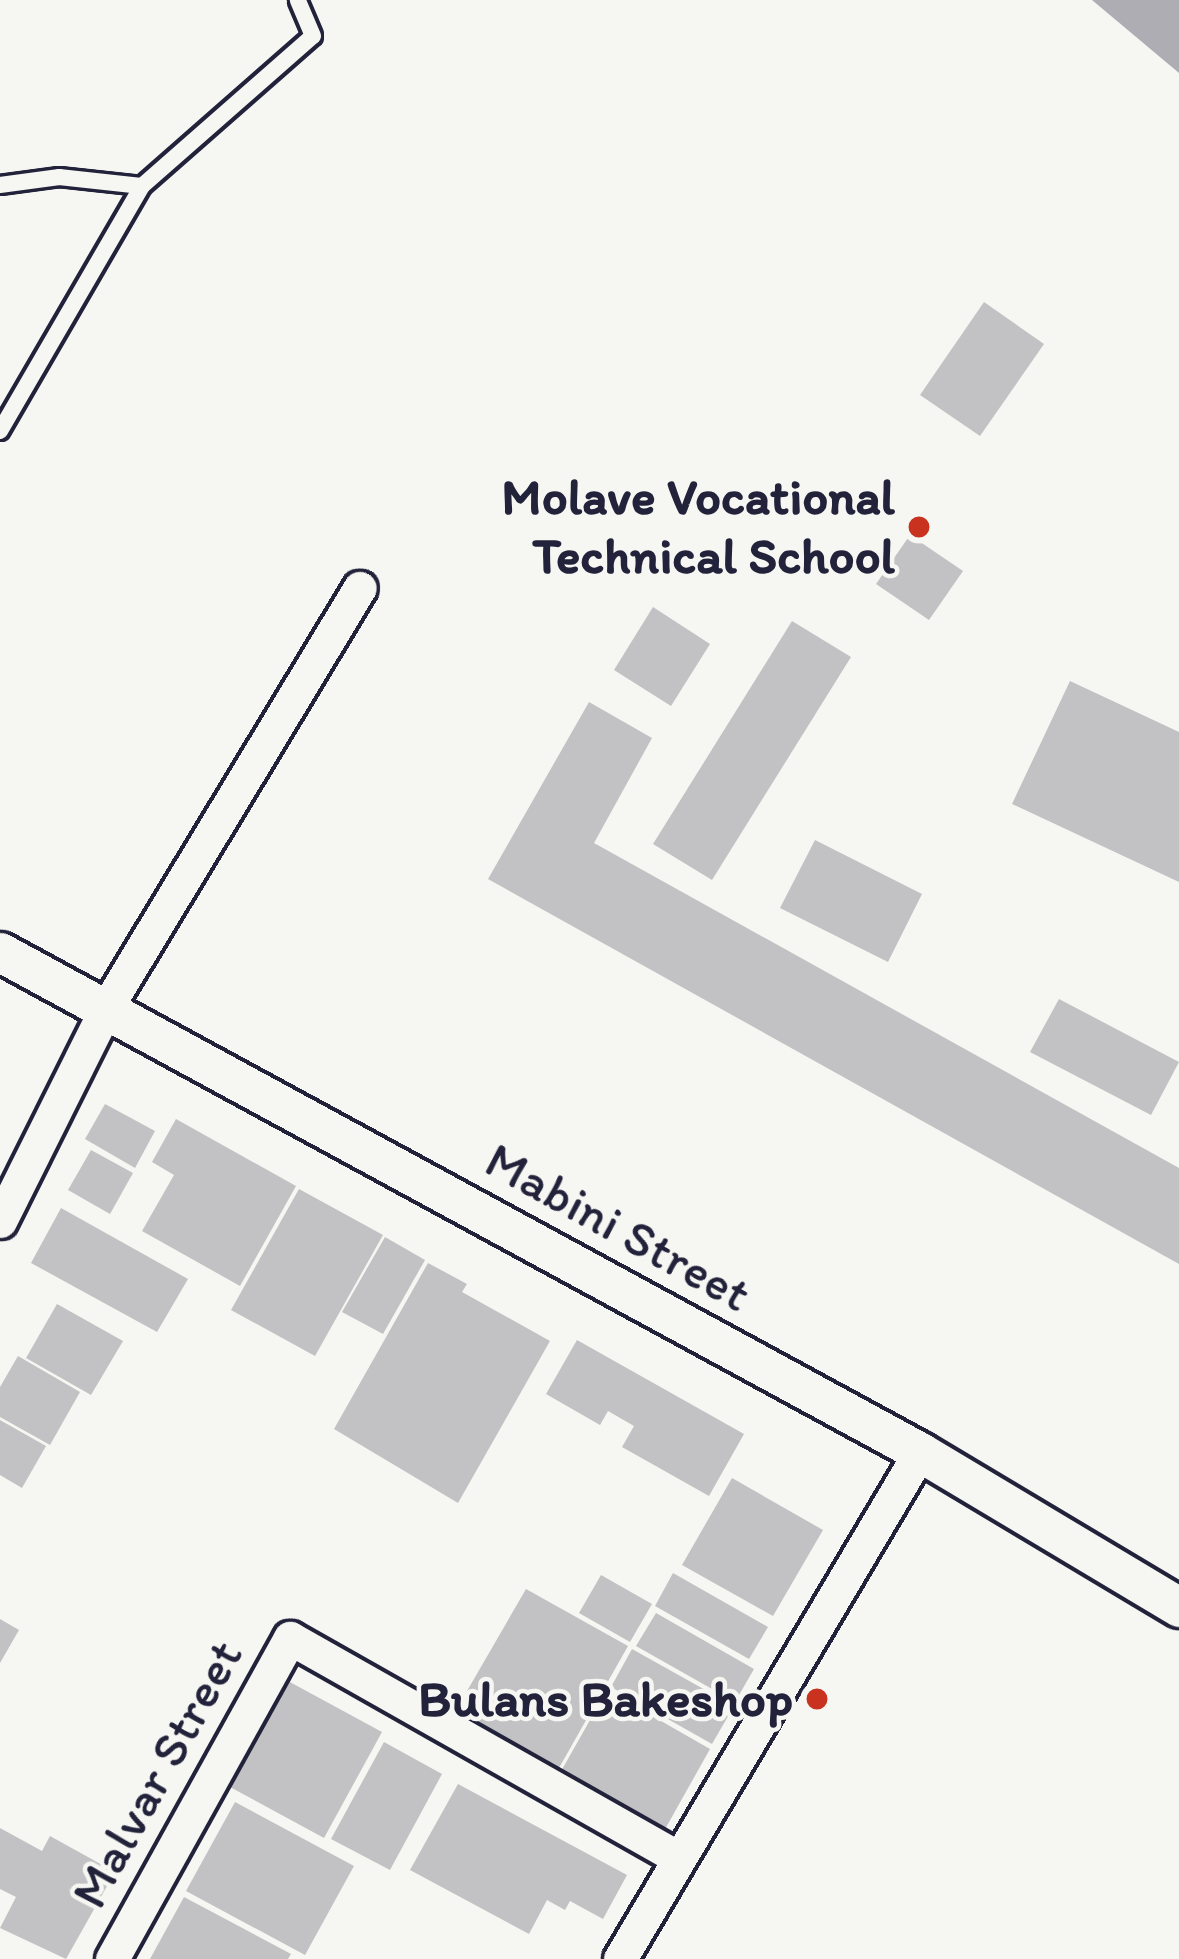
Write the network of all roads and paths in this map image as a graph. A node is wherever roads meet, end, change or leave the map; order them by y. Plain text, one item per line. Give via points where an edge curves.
1 (298, 0) edge
2 (0, 185) edge
3 (142, 186) junction
4 (0, 431) edge
5 (360, 588) dead end
6 (0, 952) edge
7 (105, 1010) junction
8 (0, 1221) edge
9 (920, 1452) junction
10 (1179, 1607) edge
11 (676, 1856) junction
12 (112, 1959) edge
13 (620, 1959) edge

1 - 3 lane via 313,36
2 - 3 lane via 58,178
3 - 4 lane
5 - 7 street
6 - 7 street, Mabini Street
7 - 8 street
7 - 9 street, Mabini Street
9 - 10 street, Mabini Street
9 - 11 street
11 - 12 street, Malvar Street via 290,1638
11 - 13 street

